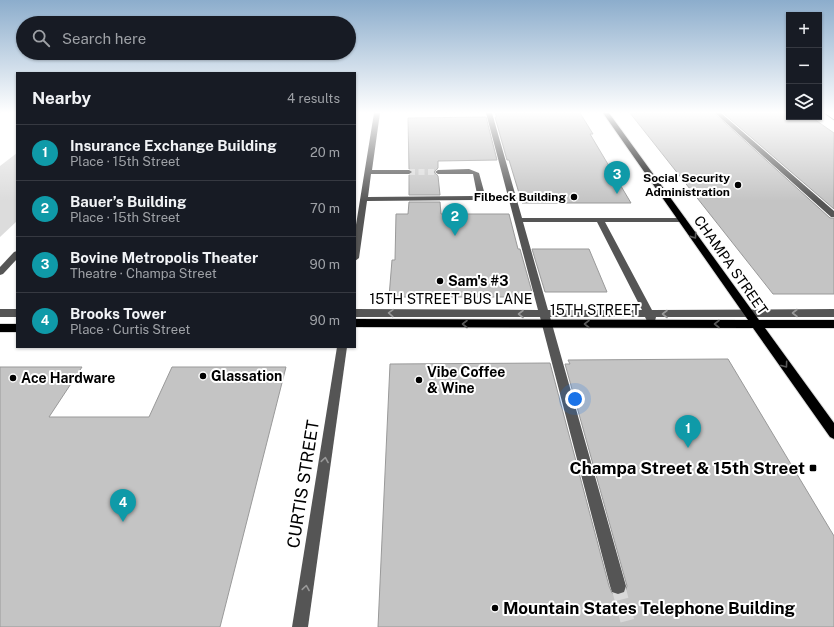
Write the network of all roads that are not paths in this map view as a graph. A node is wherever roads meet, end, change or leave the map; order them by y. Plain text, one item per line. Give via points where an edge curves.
1 (373, 142) edge
2 (497, 142) edge
3 (627, 142) edge
4 (751, 142) edge
5 (368, 172) junction
6 (410, 172) tunnel mouth
7 (438, 172) tunnel mouth
8 (364, 199) junction
9 (834, 215) edge
10 (518, 220) junction
11 (600, 220) junction
12 (682, 220) junction
13 (356, 251) edge
14 (16, 255) edge
15 (0, 272) edge
16 (0, 313) edge
17 (16, 313) edge
18 (356, 313) edge
19 (834, 313) edge
20 (648, 314) junction
21 (749, 314) junction
22 (545, 319) junction
23 (356, 324) edge
24 (654, 324) junction
25 (756, 324) junction
26 (834, 324) edge
27 (0, 328) edge
28 (16, 328) edge
29 (342, 348) edge
30 (834, 433) edge
31 (618, 586) tunnel mouth
32 (300, 627) edge

1 - 5 street
2 - 10 street
3 - 12 main road, CHAMPA STREET
4 - 9 street
5 - 6 street
5 - 8 street
7 - 8 street via 474,172 481,195 474,198
8 - 13 street
10 - 11 street
10 - 22 street
11 - 12 street
11 - 20 street
12 -> 21 main road, CHAMPA STREET
14 - 15 street
16 - 17 street
22 -> 18 street, 15TH STREET BUS LANE
19 -> 21 street, 15TH STREET BUS LANE
21 -> 20 street, 15TH STREET BUS LANE
20 - 22 street, 15TH STREET BUS LANE
20 - 24 street
21 - 25 main road, CHAMPA STREET
22 -> 23 main road, 15TH STREET
24 -> 22 main road, 15TH STREET
22 - 31 street
25 -> 24 main road, 15TH STREET
25 - 26 main road, 15TH STREET
25 -> 30 main road, CHAMPA STREET
27 - 28 main road
32 -> 29 street, CURTIS STREET

